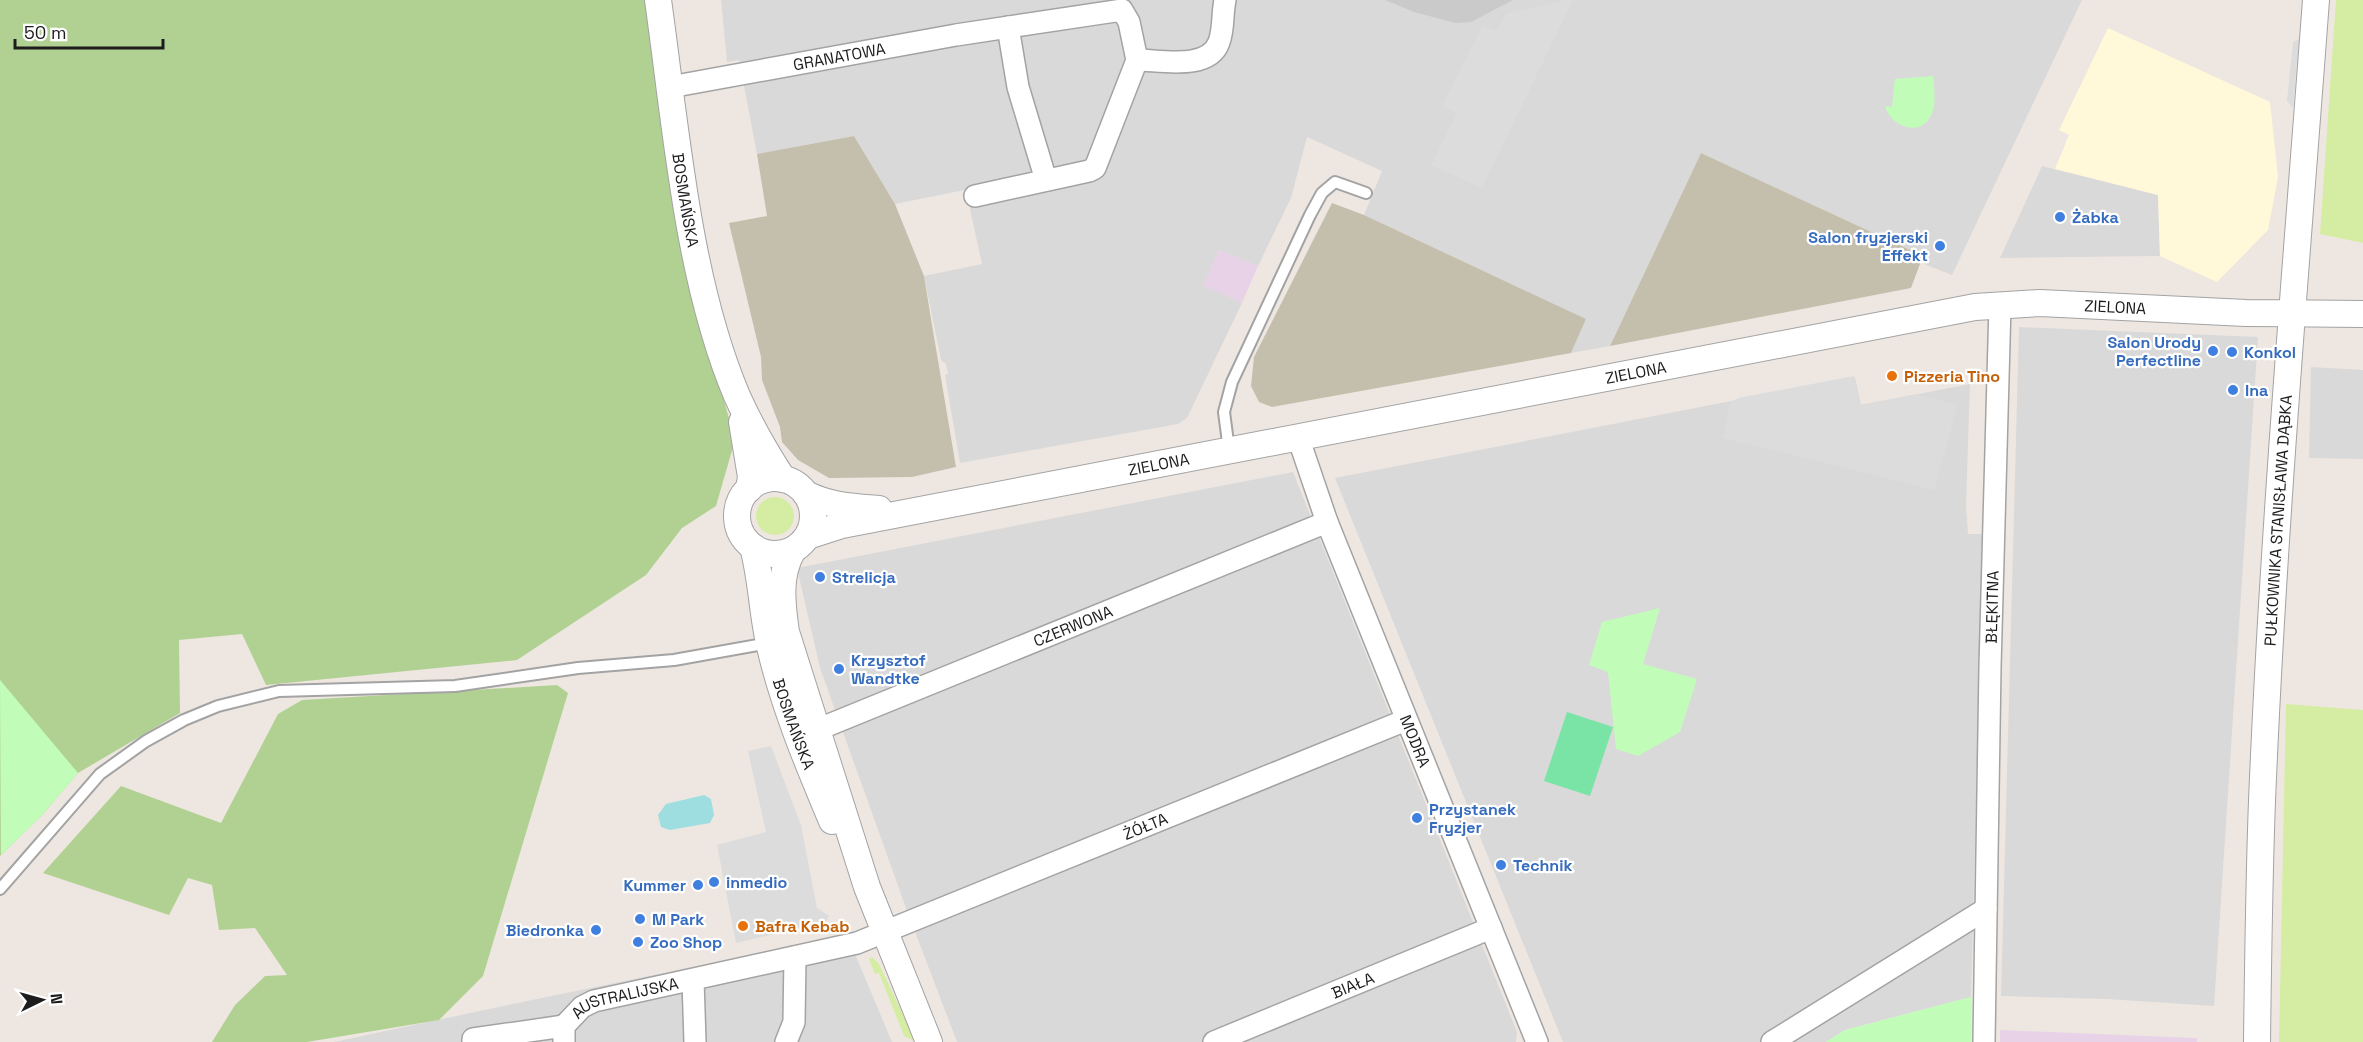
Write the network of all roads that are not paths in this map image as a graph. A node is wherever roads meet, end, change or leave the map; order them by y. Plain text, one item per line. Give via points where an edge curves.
1 (658, 0) edge
2 (1225, 0) edge
3 (2316, 0) edge
4 (1008, 27) junction
5 (1137, 60) junction
6 (670, 87) junction
7 (1046, 180) junction
8 (1366, 193) dead end
9 (975, 196) dead end
10 (2000, 305) junction
11 (2291, 313) junction
12 (2363, 314) edge
13 (737, 395) junction
14 (1298, 437) junction
15 (1229, 450) junction
16 (783, 479) junction
17 (749, 489) junction
18 (806, 494) junction
19 (915, 512) junction
20 (1327, 522) junction
21 (800, 543) junction
22 (753, 547) junction
23 (769, 643) junction
24 (1406, 720) junction
25 (819, 729) junction
26 (867, 887) junction
27 (0, 889) edge
28 (1986, 909) junction
29 (1491, 928) junction
30 (884, 933) junction
31 (795, 957) junction
32 (693, 980) junction
33 (564, 1034) edge
34 (469, 1041) edge
35 (695, 1042) edge
36 (786, 1042) edge
37 (929, 1042) edge
38 (1214, 1042) edge
39 (1537, 1042) edge
40 (1772, 1042) edge
41 (1984, 1042) edge
42 (2257, 1042) edge

1 - 6 street, BOSMAŃSKA
2 - 5 street via 1215,52 1196,61
3 - 11 street, PUŁKOWNIKA STANISŁAWA DĄBKA
4 - 5 street, GRANATOWA via 1122,10 1129,22
4 - 6 street, GRANATOWA
4 - 7 street via 1018,87
5 - 7 street via 1095,168
6 - 13 street, BOSMAŃSKA via 696,260
7 - 9 street
8 - 15 lane via 1335,182 1322,193 1310,215 1232,382 1224,412
10 - 11 street, ZIELONA via 2040,303
10 - 14 street, ZIELONA
10 - 28 street, BŁĘKITNA
11 - 12 street, ZIELONA
11 - 42 street, PUŁKOWNIKA STANISŁAWA DĄBKA via 2262,802
13 - 16 street, BOSMAŃSKA
13 - 17 street, BOSMAŃSKA via 751,477
14 - 15 street, ZIELONA
14 - 20 street, MODRA
15 - 19 street, ZIELONA
16 - 17 street via 765,480
16 - 18 street
17 - 22 street via 738,508 737,519
18 - 19 street, ZIELONA via 840,506
18 - 21 street via 813,515
19 - 21 street, ZIELONA via 822,529
20 - 24 street, MODRA
20 - 25 street, CZERWONA
21 - 22 street via 777,555
21 - 25 street, BOSMAŃSKA via 788,559 782,609 792,652
22 - 23 street, BOSMAŃSKA
23 - 26 street, BOSMAŃSKA via 808,764 841,841
23 - 27 lane via 674,660 455,686 279,691 218,706 146,741 100,774
24 - 29 street, MODRA
24 - 30 street, ŻÓŁTA
25 - 26 street, BOSMAŃSKA
26 - 30 street, BOSMAŃSKA
28 - 40 street
28 - 41 street, BŁĘKITNA
29 - 38 street, BIAŁA
29 - 39 street, MODRA
30 - 31 street, AUSTRALIJSKA via 840,948
30 - 37 street, BOSMAŃSKA
31 - 32 street, AUSTRALIJSKA
31 - 36 street via 794,1022
32 - 33 street, AUSTRALIJSKA via 594,1001 582,1007
32 - 35 street, AUSTRALIJSKA
33 - 34 street, AUSTRALIJSKA

